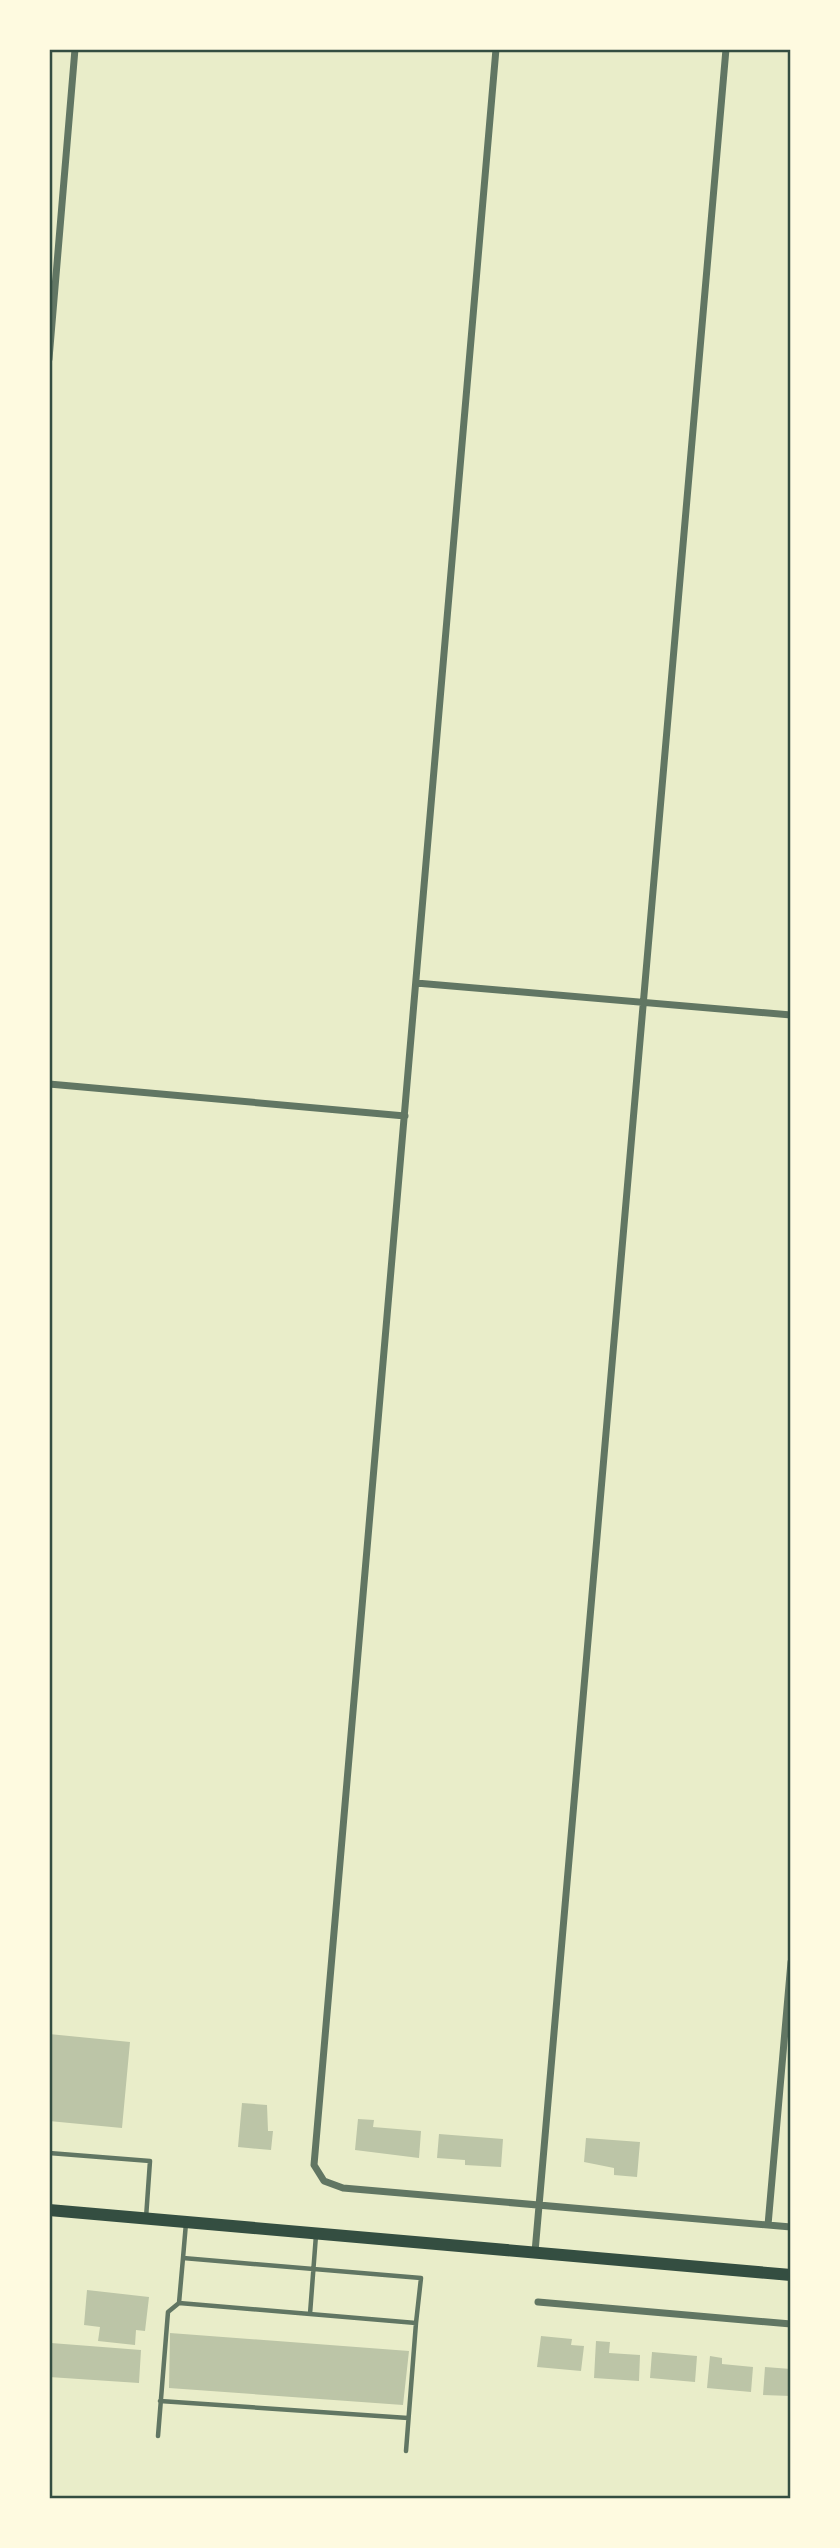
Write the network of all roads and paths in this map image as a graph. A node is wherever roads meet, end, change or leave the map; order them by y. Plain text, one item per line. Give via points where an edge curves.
1 (75, 49) edge
2 (496, 49) edge
3 (726, 49) edge
4 (49, 359) edge
5 (416, 983) junction
6 (644, 1004) junction
7 (791, 1016) edge
8 (49, 1084) edge
9 (405, 1116) junction
10 (791, 1962) edge
11 (49, 2152) edge
12 (540, 2204) junction
13 (49, 2210) edge
14 (146, 2218) junction
15 (186, 2222) junction
16 (768, 2225) junction
17 (791, 2227) edge
18 (316, 2233) junction
19 (535, 2252) junction
20 (183, 2258) junction
21 (314, 2269) junction
22 (791, 2275) edge
23 (538, 2302) dead end
24 (179, 2303) junction
25 (310, 2314) junction
26 (416, 2323) junction
27 (791, 2324) edge
28 (160, 2401) junction
29 (408, 2418) junction
30 (158, 2436) dead end
31 (405, 2451) dead end

1 - 4 street
2 - 5 street
3 - 6 street
5 - 6 street
5 - 9 street
6 - 7 street
6 - 12 street
8 - 9 street
9 - 12 street via 314,2165 324,2181 343,2188
10 - 16 street
11 - 14 lane via 150,2161
12 - 16 street
12 - 19 street
13 - 14 main road
14 - 15 main road
15 - 18 main road
15 - 20 lane
16 - 17 street
18 - 19 main road
18 - 21 lane
19 - 22 main road
20 - 21 lane
20 - 24 lane
21 - 25 lane
21 - 26 lane via 421,2278
23 - 27 street
24 - 25 lane
24 - 28 lane via 169,2312
25 - 26 lane
26 - 29 lane
28 - 29 lane
28 - 30 lane
29 - 31 lane

